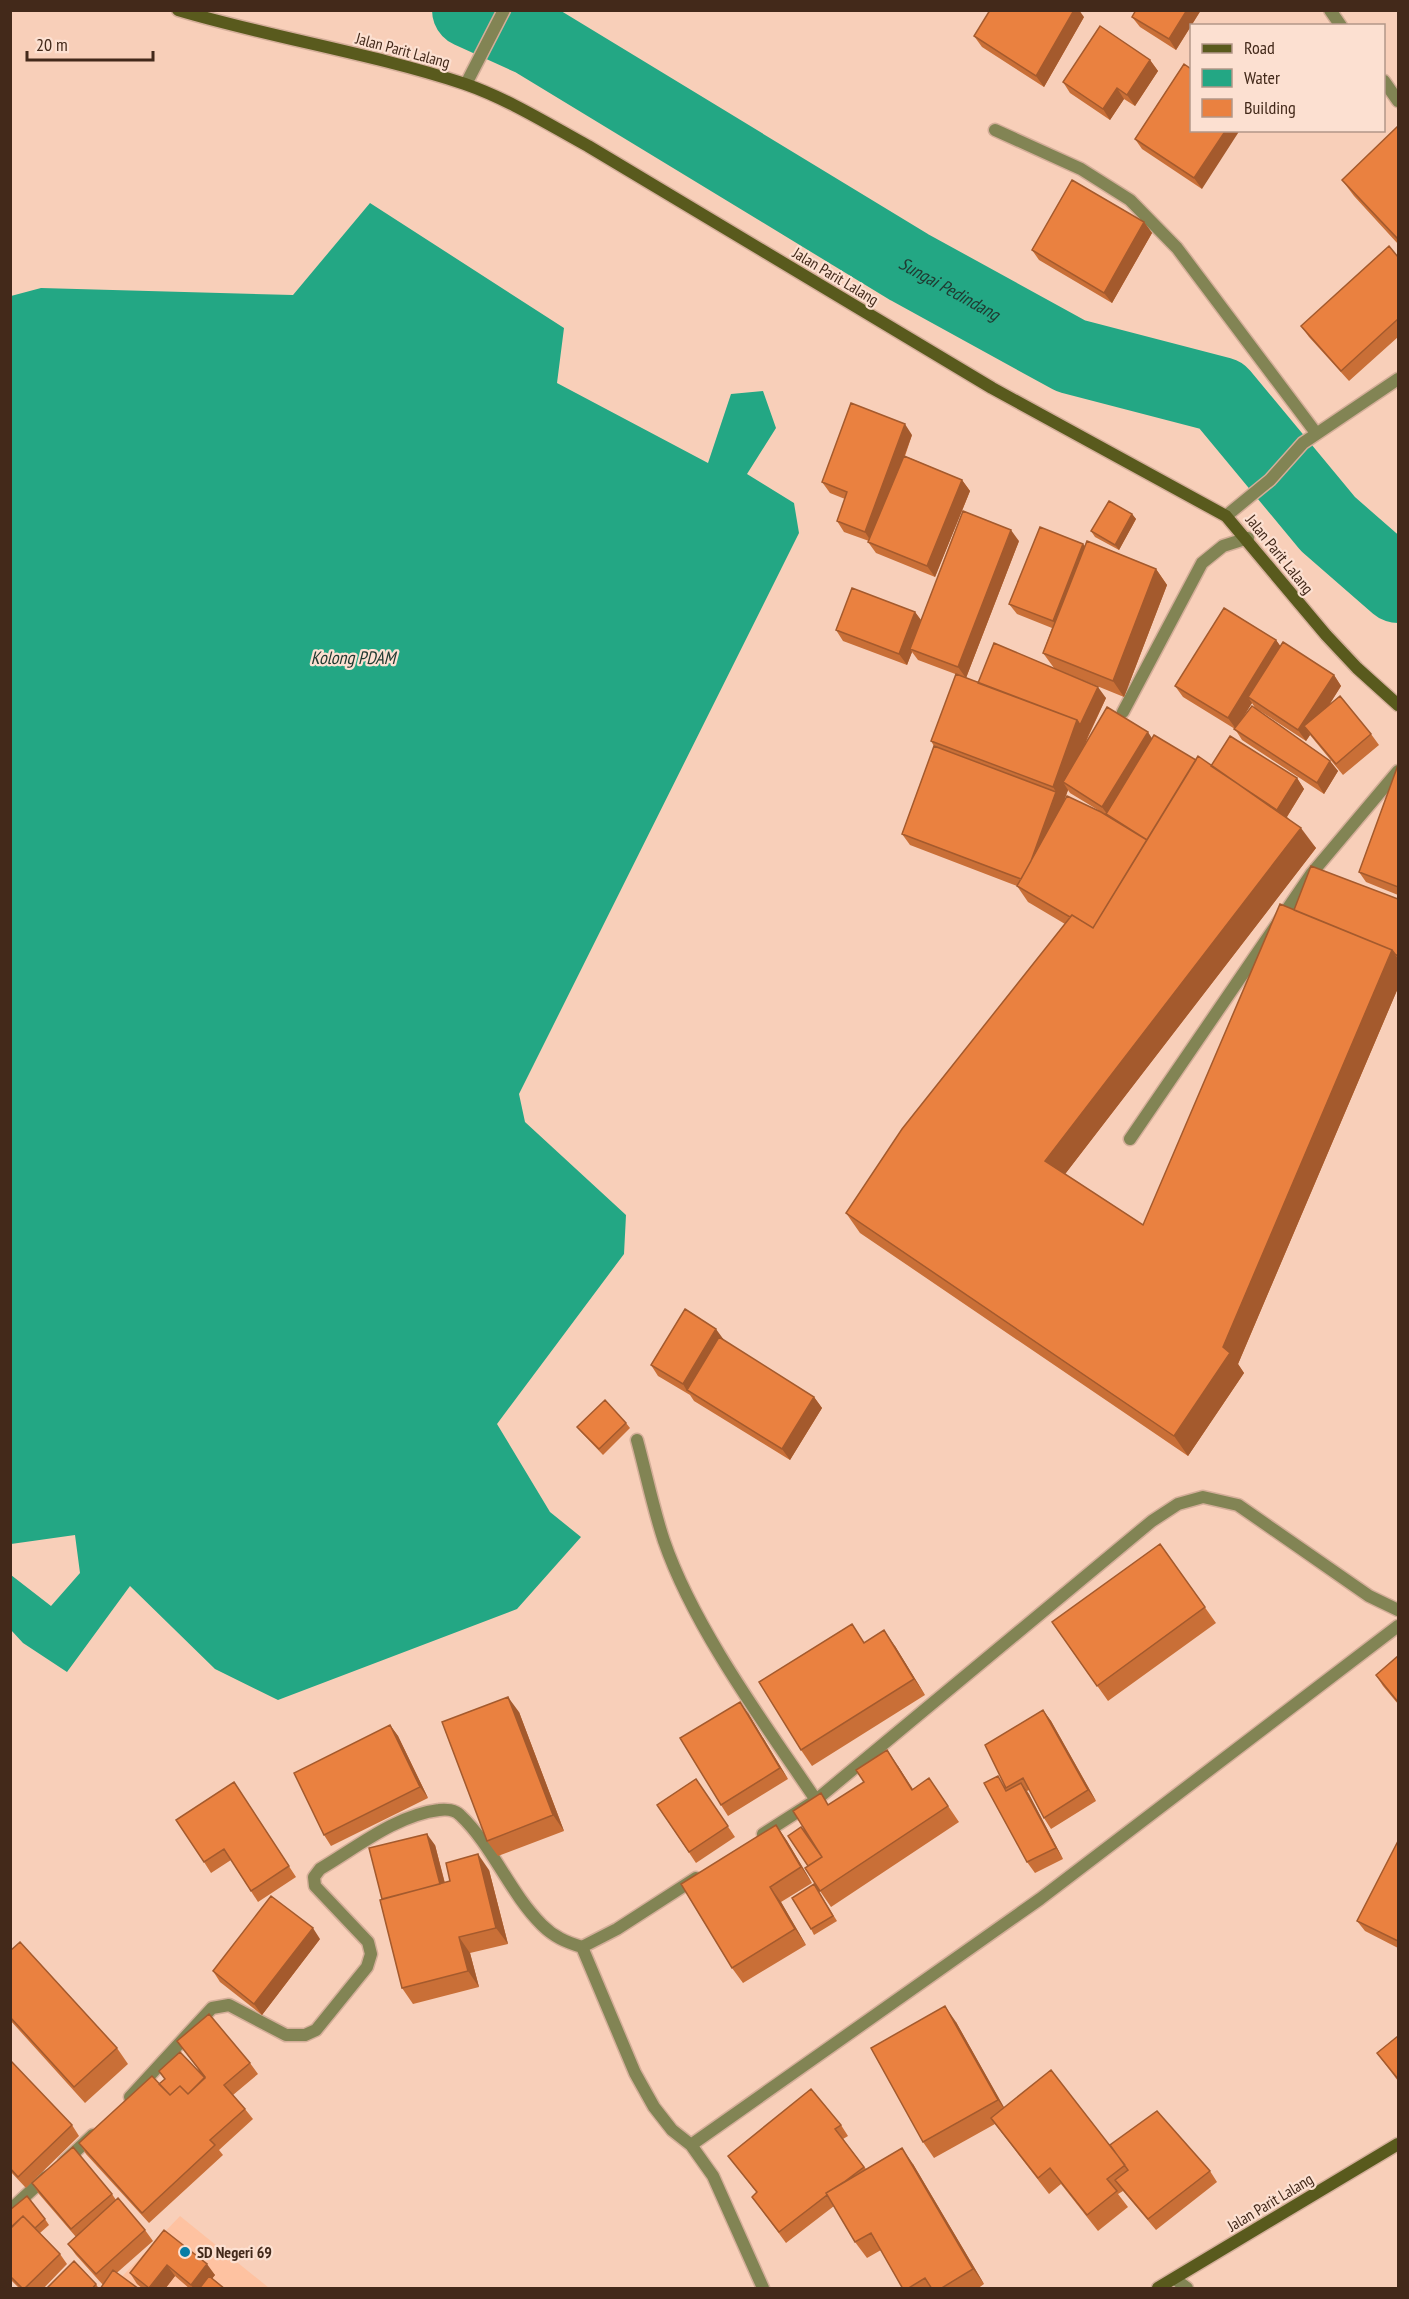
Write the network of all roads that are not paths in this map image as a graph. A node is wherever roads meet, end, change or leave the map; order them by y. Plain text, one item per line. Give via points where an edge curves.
1 (178, 10) edge
2 (504, 10) edge
3 (1330, 10) edge
4 (1340, 24) edge
5 (466, 84) junction
6 (1385, 84) edge
7 (1398, 101) edge
8 (995, 130) dead end
9 (1398, 379) edge
10 (1316, 433) junction
11 (1226, 516) junction
12 (1248, 538) junction
13 (1398, 705) edge
14 (1123, 712) dead end
15 (1398, 771) edge
16 (1130, 1139) dead end
17 (637, 1440) dead end
18 (1398, 1610) edge
19 (1398, 1626) edge
20 (816, 1800) junction
21 (756, 1839) edge
22 (706, 1871) edge
23 (582, 1947) junction
24 (122, 2107) edge
25 (107, 2123) edge
26 (1398, 2144) edge
27 (691, 2145) junction
28 (10, 2210) edge
29 (1175, 2279) junction
30 (763, 2289) edge
31 (1158, 2289) edge
32 (1187, 2289) edge

1 - 5 street, Jalan Parit Lalang
2 - 5 street
3 - 4 street
5 - 11 street, Jalan Parit Lalang via 522,109 588,146 992,388
6 - 7 street
8 - 10 street via 1081,168 1130,200 1177,248
9 - 10 street
10 - 11 street
11 - 12 street, Jalan Parit Lalang
12 - 13 street, Jalan Parit Lalang via 1326,635
12 - 14 street via 1223,546 1202,563
15 - 16 street via 1312,873
17 - 20 street via 664,1541 686,1593
18 - 20 street via 1369,1596 1238,1505 1203,1497 1178,1504 1152,1521
19 - 27 street via 1040,1899
20 - 21 street
22 - 23 street
23 - 24 street via 560,1940 543,1926 513,1892 486,1847 459,1814 439,1810 404,1819 314,1877 315,1886 368,1942 371,1954 367,1967 328,2019 305,2035 286,2035 229,2005 212,2008
23 - 27 street via 635,2073 654,2107 672,2130
25 - 28 street
26 - 29 street, Jalan Parit Lalang
27 - 30 street via 713,2176
29 - 31 street, Jalan Parit Lalang
29 - 32 street

